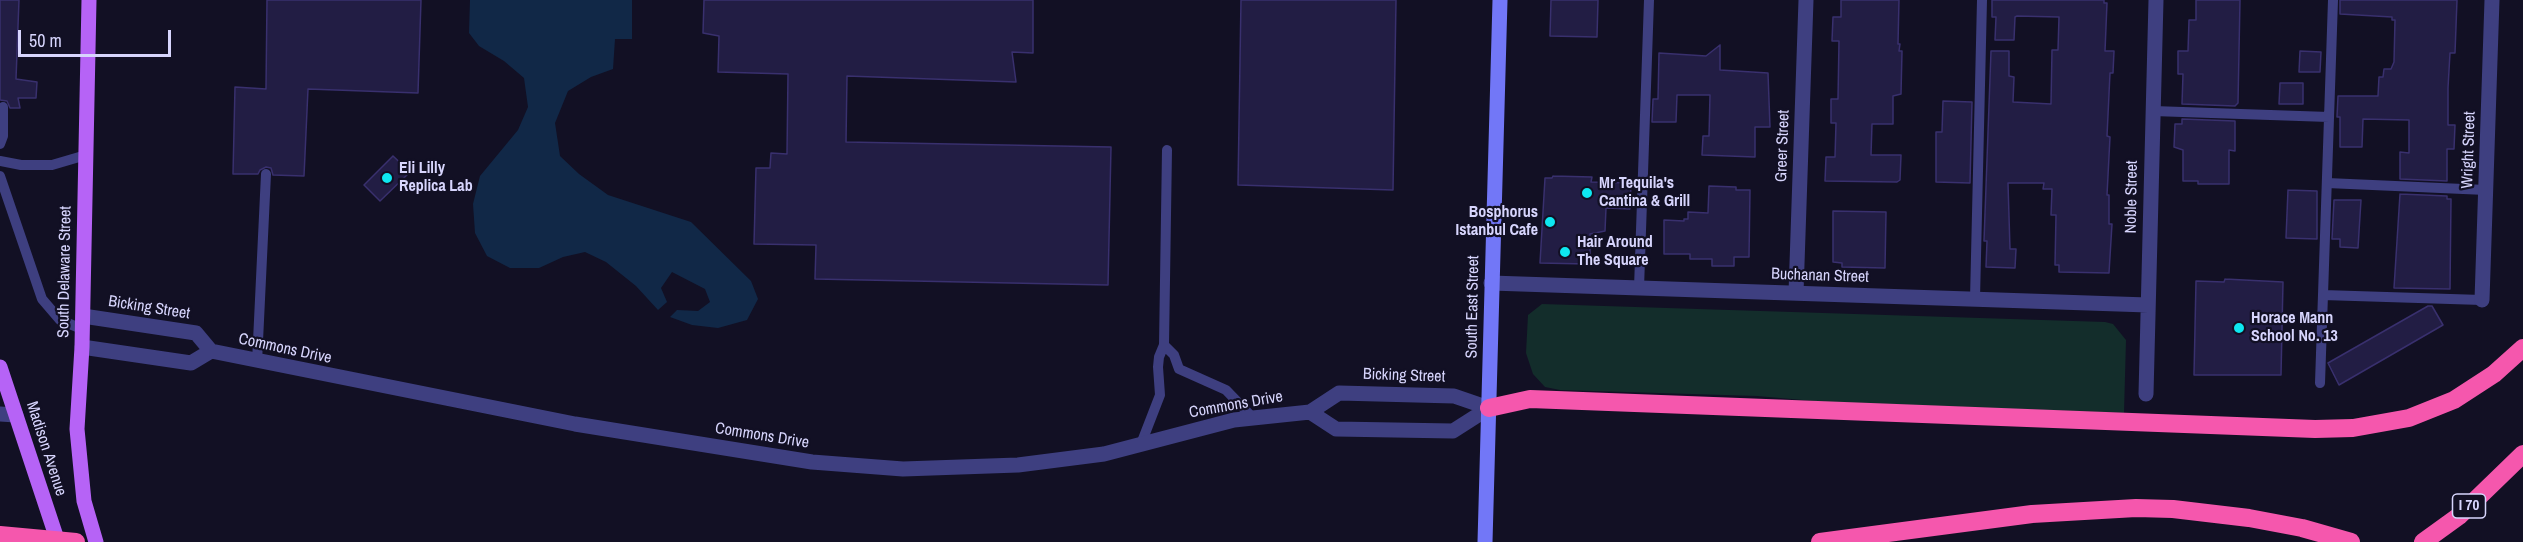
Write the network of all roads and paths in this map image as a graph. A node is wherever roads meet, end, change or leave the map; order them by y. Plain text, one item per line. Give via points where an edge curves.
1 (89, 0) edge
2 (1500, 0) edge
3 (1648, 0) edge
4 (1806, 0) edge
5 (1982, 0) edge
6 (2156, 0) edge
7 (2333, 0) edge
8 (2492, 0) edge
9 (3, 107) dead end
10 (2153, 111) junction
11 (2329, 117) junction
12 (0, 144) edge
13 (1167, 150) dead end
14 (86, 155) junction
15 (0, 160) edge
16 (266, 174) dead end
17 (0, 176) edge
18 (2327, 183) junction
19 (2486, 190) junction
20 (1491, 283) junction
21 (1639, 288) junction
22 (1797, 293) junction
23 (2323, 294) junction
24 (1975, 299) junction
25 (2482, 300) joint
26 (2148, 305) junction
27 (82, 323) junction
28 (1164, 345) junction
29 (82, 347) junction
30 (2523, 348) edge
31 (211, 351) junction
32 (257, 362) junction
33 (0, 367) edge
34 (2320, 383) dead end
35 (2146, 394) dead end
36 (1489, 408) junction
37 (1310, 412) junction
38 (0, 414) edge
39 (16, 415) junction
40 (1252, 417) junction
41 (1142, 444) junction
42 (2523, 454) edge
43 (0, 535) edge
44 (1485, 538) edge
45 (58, 542) edge
46 (76, 542) edge
47 (96, 542) edge
48 (1820, 542) edge
49 (2350, 542) edge
50 (2423, 542) edge

1 - 14 main road, South Delaware Street
2 - 20 main road, South East Street
3 - 21 lane
4 - 22 street, Greer Street
5 - 24 lane
6 - 10 street, Noble Street
7 - 11 lane
8 - 19 street, Wright Street
9 - 12 lane
10 - 11 lane
10 - 26 street, Noble Street
11 - 18 lane
13 - 28 lane
14 - 15 lane via 52,165
14 - 27 main road, South Delaware Street
16 - 32 lane
17 - 27 lane, Bicking Street via 42,299 60,320
18 - 19 lane
18 - 23 lane
19 - 25 street, Wright Street
20 - 21 street, Buchanan Street
20 - 36 main road, South East Street
21 - 22 street, Buchanan Street
22 - 24 street, Buchanan Street
23 - 25 lane
23 - 34 lane
24 - 26 street, Buchanan Street
26 - 35 street, Noble Street
27 - 29 main road, South Delaware Street
27 - 31 street, Bicking Street via 196,333
28 - 40 lane via 1174,355 1179,369 1226,390
28 - 41 lane via 1159,357 1160,395
29 - 31 street via 191,363
29 - 47 main road, South Delaware Street via 77,429 84,501
30 - 36 highway via 2494,374 2454,400 2409,418 2353,428 1530,399
31 - 32 street, Commons Drive
32 - 41 street, Commons Drive via 575,424 845,466 903,470 1018,465 1104,454
33 - 39 main road, Madison Avenue
36 - 37 street, Bicking Street via 1454,396 1339,393
36 - 37 street via 1453,431 1336,429
36 - 44 main road, South East Street
37 - 40 street, Commons Drive
38 - 39 street
39 - 45 main road, Madison Avenue
40 - 41 street, Commons Drive
42 - 50 highway, I 70 via 2459,516
43 - 46 highway, bridge
48 - 49 highway via 2100,509 2173,509 2249,518

